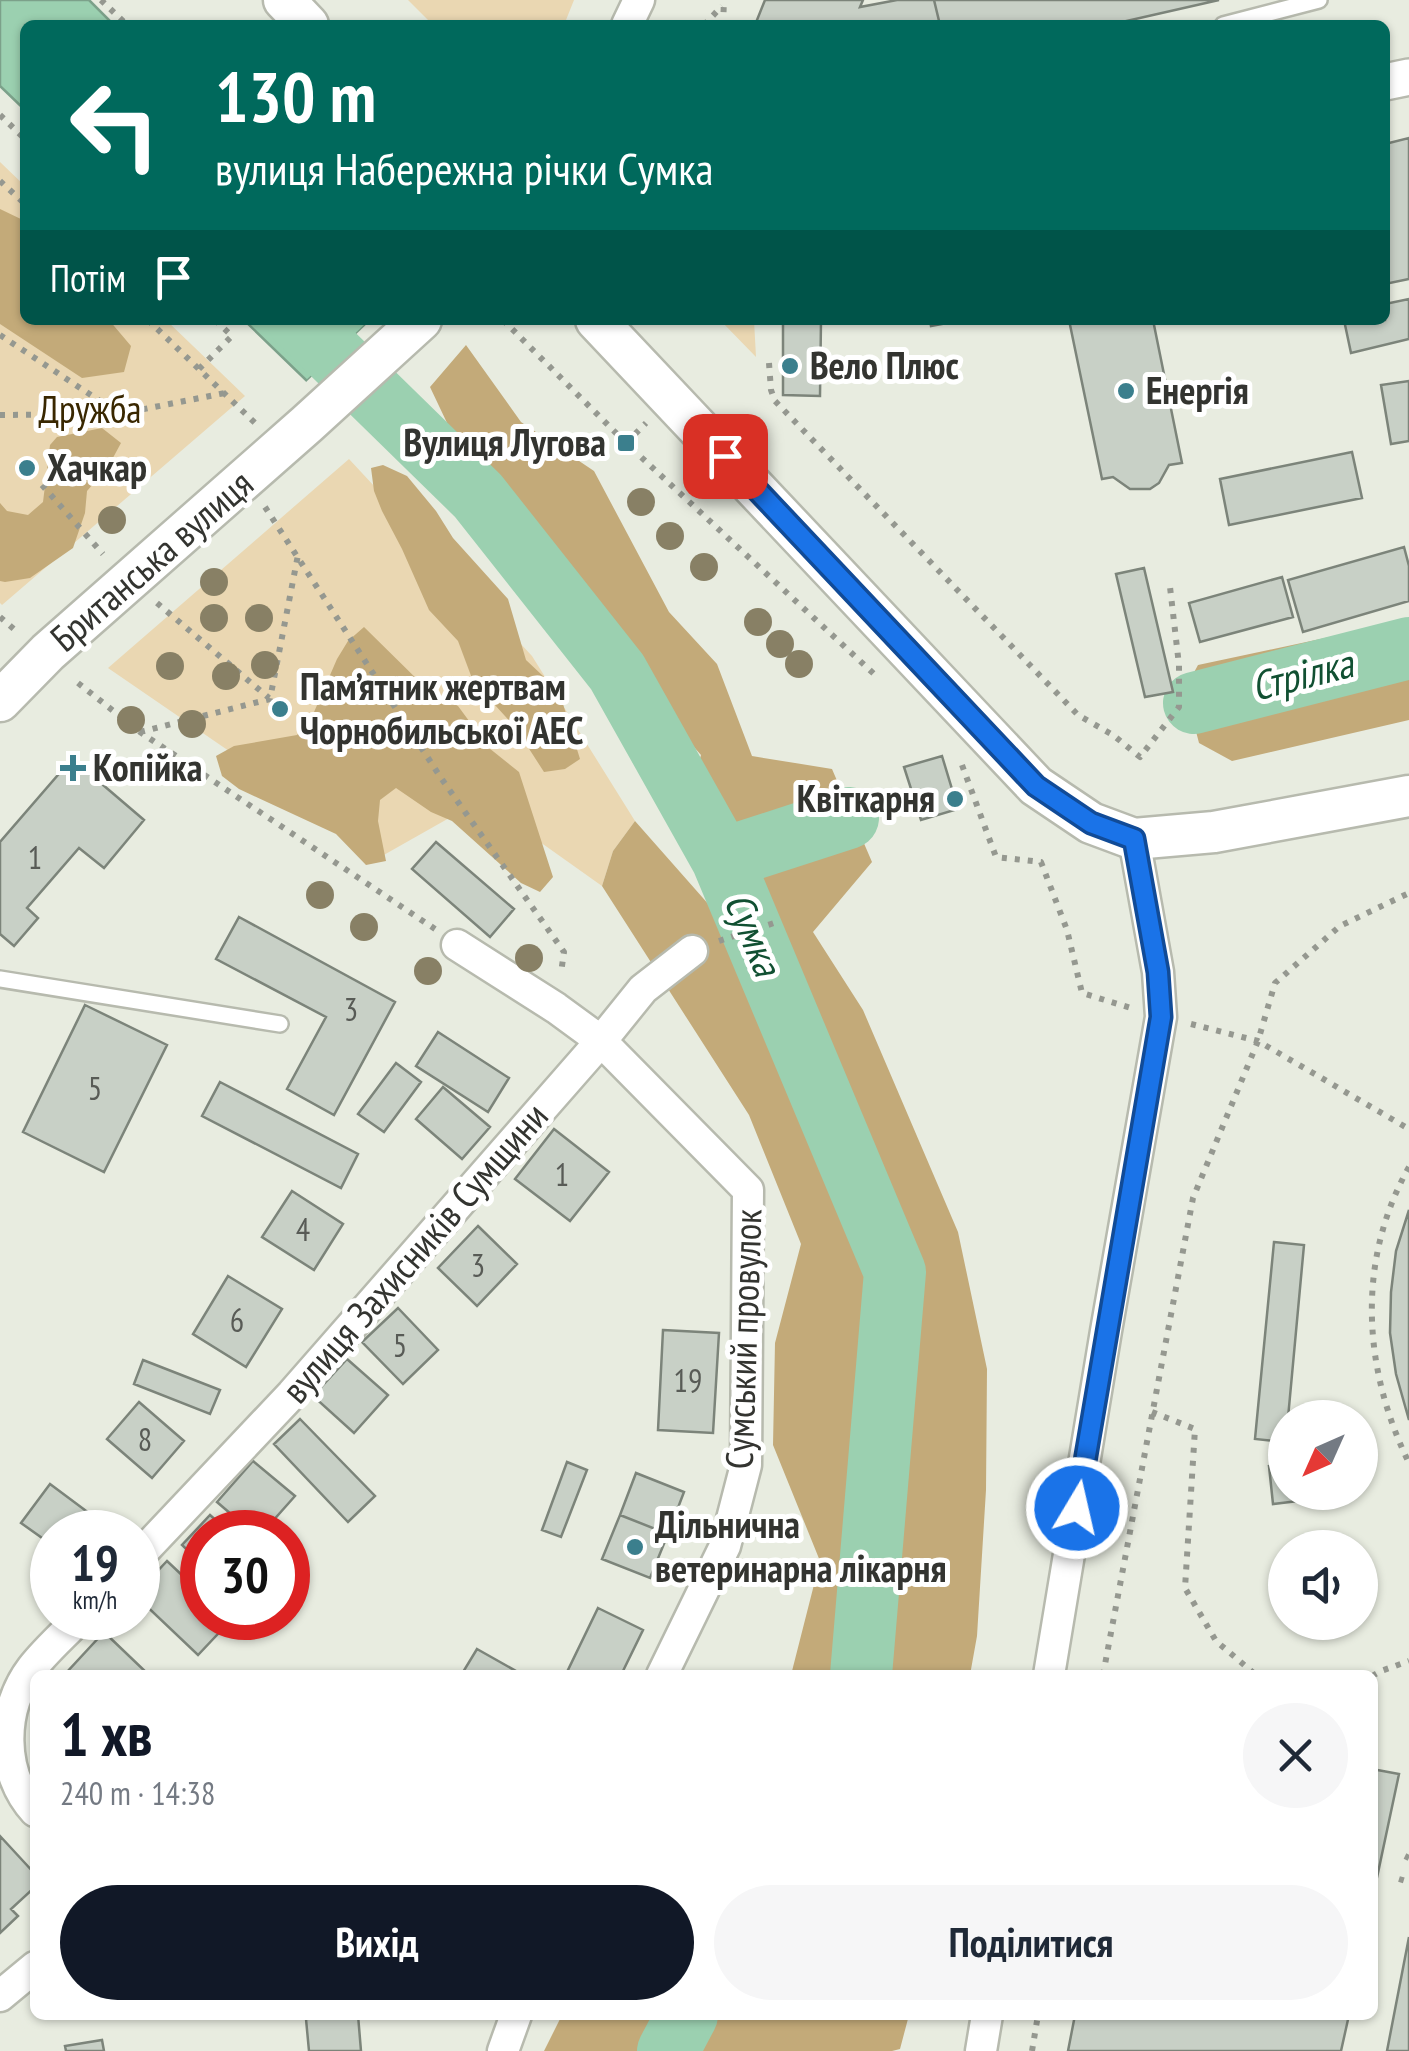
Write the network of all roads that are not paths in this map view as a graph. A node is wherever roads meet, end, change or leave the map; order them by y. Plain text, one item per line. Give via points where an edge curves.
1 (284, 0) edge
2 (1319, 0) edge
3 (303, 20) edge
4 (1243, 20) edge
5 (417, 325) edge
6 (601, 325) edge
7 (0, 701) edge
8 (1409, 796) edge
9 (1134, 839) junction
10 (457, 944) road end
11 (692, 951) road end
12 (0, 978) edge
13 (280, 1024) dead end
14 (601, 1042) junction
15 (160, 1534) edge
16 (59, 1640) edge
17 (30, 1670) edge
18 (30, 1670) edge
19 (664, 1670) edge
20 (1050, 1670) edge
21 (30, 1806) edge
22 (30, 1971) edge
23 (0, 1996) edge
24 (514, 2020) edge
25 (986, 2020) edge
26 (503, 2051) edge
27 (981, 2051) edge

1 - 3 main road
2 - 4 lane
5 - 7 main road, Британська вулиця
6 - 9 main road via 1036,786 1091,823
8 - 9 main road via 1214,832
9 - 20 street via 1161,1017
10 - 14 street, Сумський провулок
11 - 14 street, вулиця Захисників Сумщини via 643,988
12 - 13 lane
14 - 15 street, вулиця Захисників Сумщини
14 - 19 street, Сумський провулок via 748,1190 746,1464 725,1546
16 - 18 street
17 - 21 street via 8,1715 6,1750
22 - 23 street
24 - 26 street
25 - 27 street

